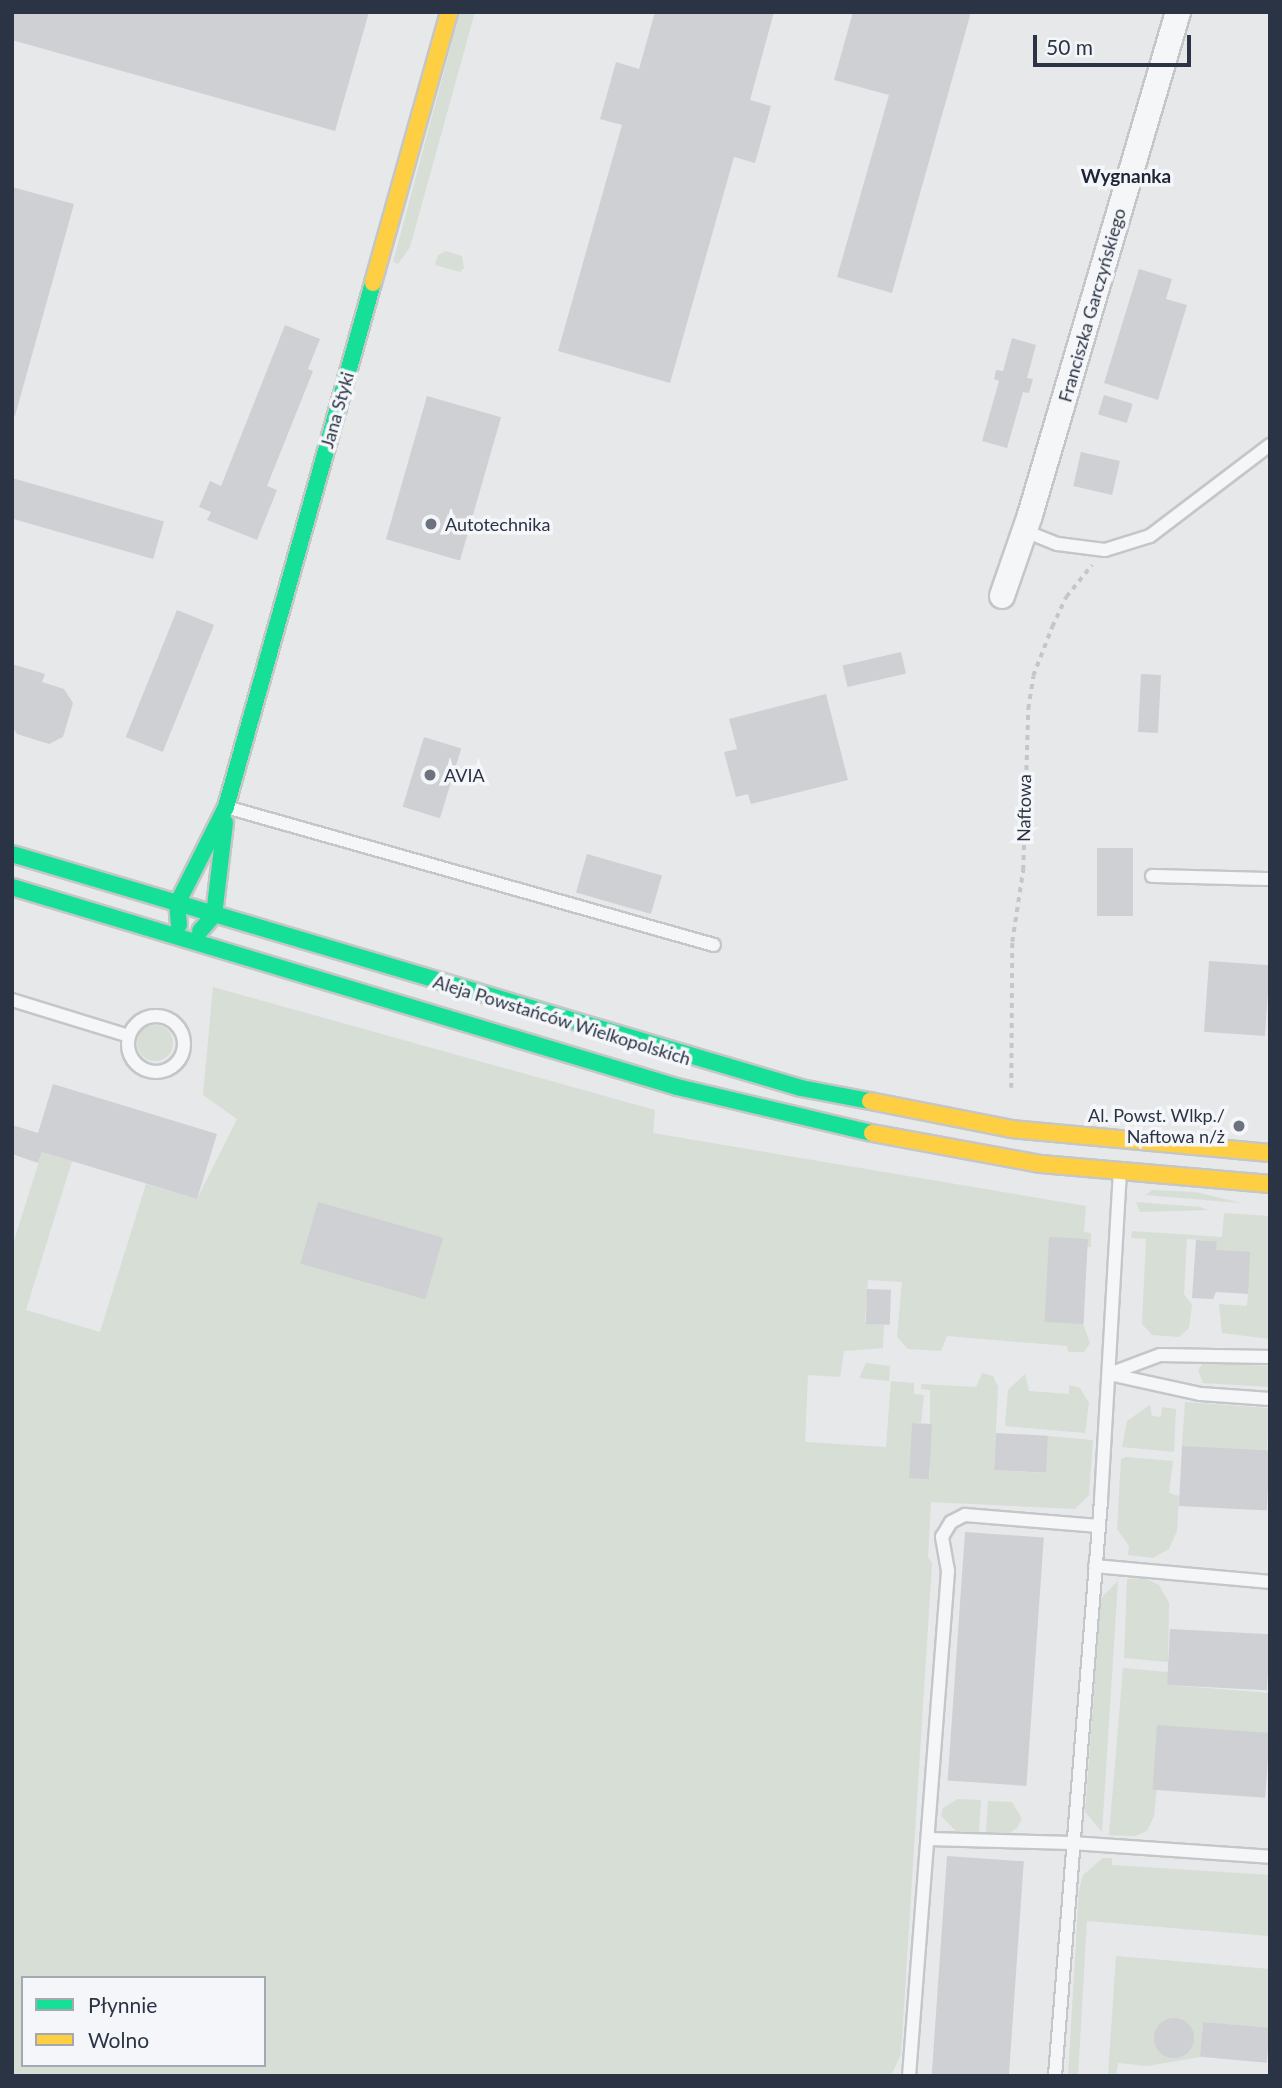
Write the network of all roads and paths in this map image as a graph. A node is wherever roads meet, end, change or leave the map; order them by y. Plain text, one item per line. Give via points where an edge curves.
1 (449, 12) edge
2 (1178, 12) edge
3 (1270, 445) edge
4 (1025, 531) junction
5 (1105, 550) junction
6 (1002, 596) dead end
7 (226, 807) junction
8 (12, 854) edge
9 (1152, 876) dead end
10 (1270, 879) edge
11 (12, 887) edge
12 (177, 904) junction
13 (214, 915) junction
14 (186, 939) junction
15 (714, 945) dead end
16 (12, 1000) edge
17 (129, 1035) junction
18 (1011, 1088) dead end
19 (1122, 1142) junction
20 (1270, 1153) edge
21 (1120, 1173) junction
22 (1270, 1184) edge
23 (1270, 1357) edge
24 (1109, 1374) junction
25 (1270, 1399) edge
26 (1099, 1526) junction
27 (1095, 1566) junction
28 (1270, 1581) edge
29 (929, 1839) junction
30 (1072, 1843) junction
31 (1270, 1857) edge
32 (909, 2076) edge
33 (1055, 2076) edge

1 - 7 main road, Jana Styki
2 - 4 street, Franciszka Garczyńskiego
3 - 5 lane via 1150,537
4 - 5 lane via 1058,544
4 - 6 street, Franciszka Garczyńskiego
5 - 18 path, Naftowa via 1066,597 1033,676 1023,772 1023,870 1012,943
7 - 12 main road, Jana Styki
7 - 13 main road, Jana Styki
7 - 15 lane
8 - 12 main road, Aleja Powstańców Wielkopolskich
9 - 10 lane
11 - 14 main road, Aleja Powstańców Wielkopolskich
12 - 13 main road, Aleja Powstańców Wielkopolskich
12 - 14 main road via 177,919
13 - 14 main road
13 - 19 main road, Aleja Powstańców Wielkopolskich via 801,1088 1011,1129
14 - 21 main road, Aleja Powstańców Wielkopolskich via 754,1108 956,1152
16 - 17 lane
17 - 17 lane via 131,1057 147,1071 169,1069 183,1052 180,1031 164,1017 143,1019
19 - 20 main road, Aleja Powstańców Wielkopolskich
19 - 21 lane
21 - 22 main road, Aleja Powstańców Wielkopolskich
21 - 24 lane
23 - 24 lane via 1160,1355
24 - 25 lane via 1201,1394
24 - 26 lane
26 - 27 lane
26 - 29 lane via 965,1515 951,1522 942,1537 948,1572
27 - 28 lane
27 - 30 lane
29 - 30 lane
29 - 32 lane
30 - 31 lane
30 - 33 lane

